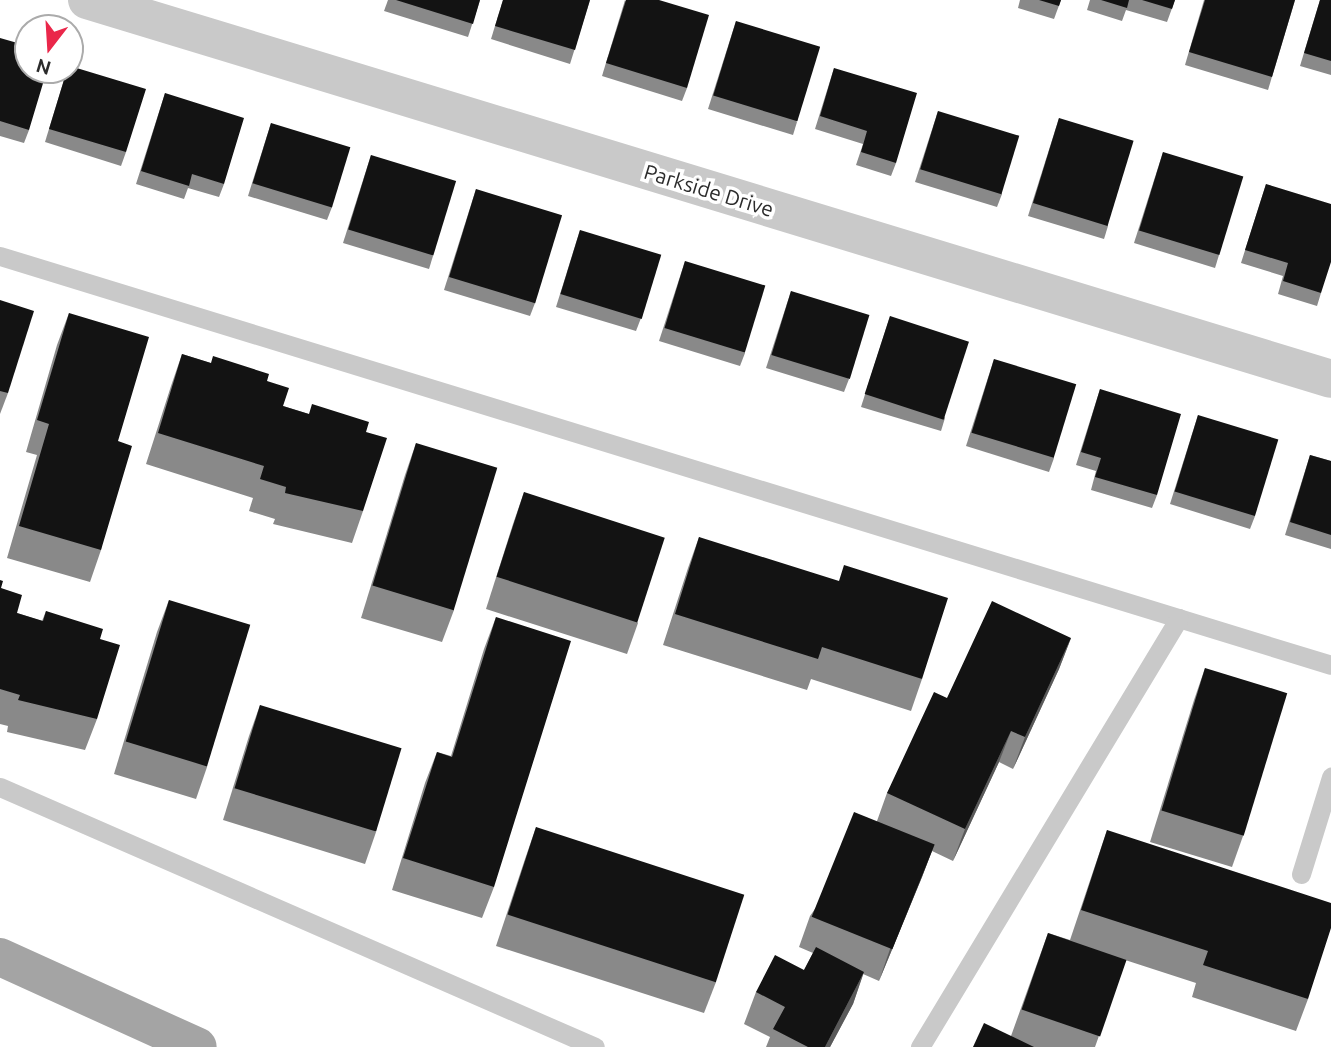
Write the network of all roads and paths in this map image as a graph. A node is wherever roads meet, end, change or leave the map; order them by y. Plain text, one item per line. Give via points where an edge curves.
1 (87, 0) edge
2 (0, 256) edge
3 (1331, 379) edge
4 (1179, 618) junction
5 (1331, 665) edge
6 (1331, 777) edge
7 (0, 787) edge
8 (1301, 874) dead end
9 (0, 957) edge
10 (198, 1047) edge
11 (595, 1047) edge
12 (920, 1047) edge

1 - 3 street, Parkside Drive
2 - 4 lane
4 - 5 lane
4 - 12 lane
6 - 8 lane
7 - 11 lane
9 - 10 main road

